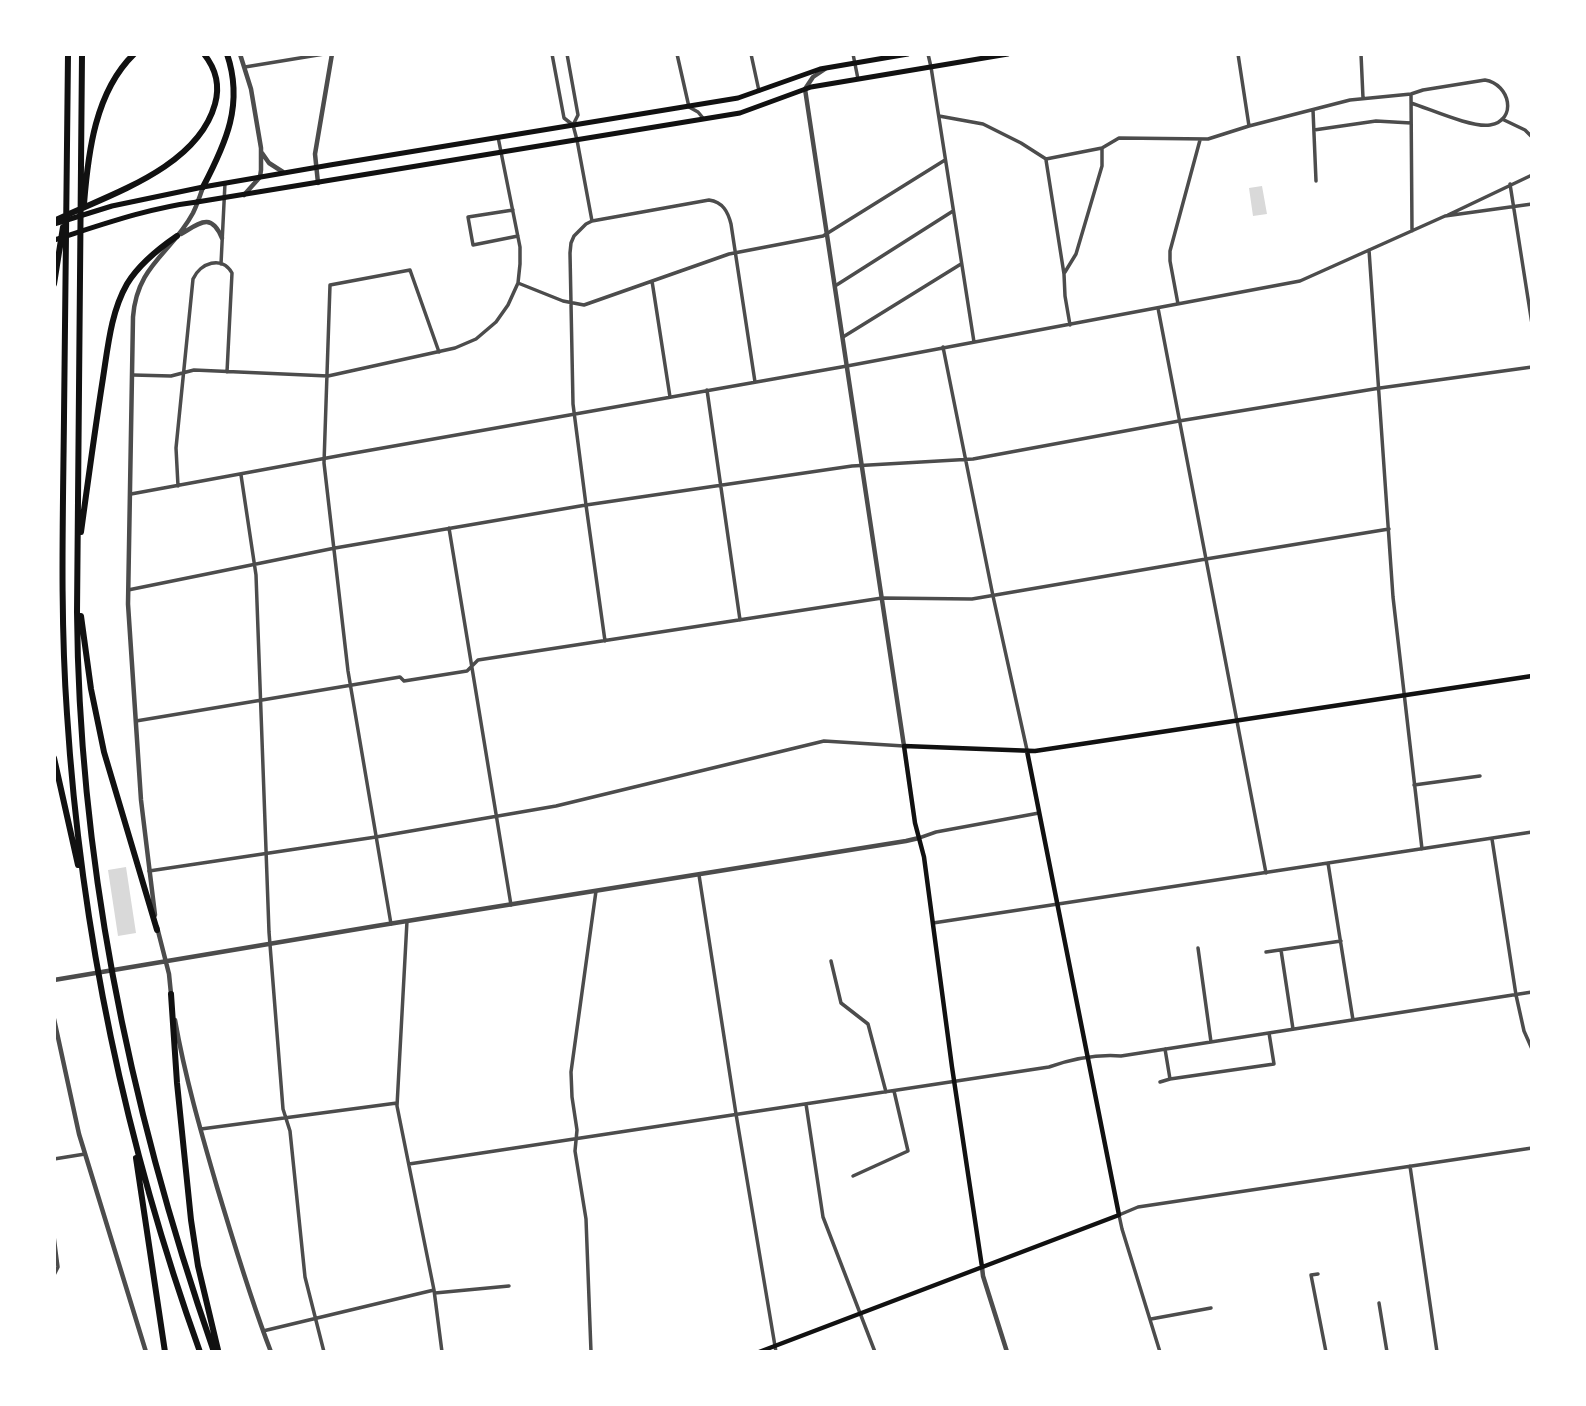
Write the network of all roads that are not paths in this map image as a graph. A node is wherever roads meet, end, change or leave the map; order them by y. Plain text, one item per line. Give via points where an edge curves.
1 (68, 54) edge
2 (82, 54) edge
3 (134, 54) edge
4 (204, 54) edge
5 (227, 54) edge
6 (324, 54) edge
7 (332, 54) edge
8 (552, 54) edge
9 (567, 54) edge
10 (677, 54) edge
11 (751, 54) edge
12 (853, 54) edge
13 (908, 54) edge
14 (928, 54) edge
15 (1008, 54) edge
16 (1238, 54) edge
17 (1361, 54) edge
18 (242, 56) edge
19 (855, 63) junction
20 (245, 67) junction
21 (931, 67) junction
22 (828, 68) junction
23 (859, 79) junction
24 (805, 89) junction
25 (759, 91) junction
26 (1410, 94) junction
27 (1363, 98) junction
28 (1411, 103) junction
29 (690, 107) junction
30 (1313, 110) junction
31 (939, 116) junction
32 (704, 119) junction
33 (1502, 119) junction
34 (1411, 123) junction
35 (573, 125) junction
36 (1249, 126) junction
37 (1314, 130) junction
38 (498, 137) junction
39 (1532, 137) edge
40 (1200, 139) junction
41 (577, 140) junction
42 (261, 148) junction
43 (1102, 148) junction
44 (501, 153) junction
45 (1046, 159) junction
46 (945, 160) junction
47 (316, 167) junction
48 (284, 173) junction
49 (1532, 175) edge
50 (260, 177) junction
51 (1316, 181) dead end
52 (225, 183) junction
53 (318, 183) junction
54 (1510, 184) junction
55 (203, 187) junction
56 (66, 190) junction
57 (244, 195) junction
58 (225, 198) junction
59 (198, 202) junction
60 (1532, 204) edge
61 (1514, 206) junction
62 (513, 210) junction
63 (953, 211) junction
64 (1444, 216) junction
65 (592, 222) junction
66 (54, 223) edge
67 (1412, 231) junction
68 (827, 233) junction
69 (177, 236) junction
70 (518, 236) junction
71 (222, 238) junction
72 (54, 240) edge
73 (1370, 250) junction
74 (736, 253) junction
75 (221, 264) junction
76 (961, 264) junction
77 (80, 269) junction
78 (1064, 274) junction
79 (652, 281) junction
80 (518, 283) junction
81 (54, 284) edge
82 (835, 286) junction
83 (572, 303) junction
84 (1178, 304) junction
85 (1158, 308) junction
86 (1070, 324) junction
87 (1532, 324) edge
88 (842, 337) junction
89 (974, 342) junction
90 (943, 348) junction
91 (439, 352) junction
92 (847, 366) junction
93 (1532, 367) edge
94 (227, 372) junction
95 (183, 373) junction
96 (133, 375) junction
97 (327, 376) junction
98 (755, 382) junction
99 (1380, 388) junction
100 (707, 390) junction
101 (670, 397) junction
102 (575, 414) junction
103 (1179, 421) junction
104 (324, 458) junction
105 (966, 460) junction
106 (862, 466) junction
107 (241, 474) junction
108 (721, 485) junction
109 (178, 486) junction
110 (131, 494) junction
111 (586, 505) junction
112 (449, 528) junction
113 (1389, 529) junction
114 (335, 548) junction
115 (77, 559) junction
116 (1206, 559) junction
117 (255, 565) junction
118 (77, 589) junction
119 (128, 590) junction
120 (993, 596) junction
121 (881, 598) junction
122 (740, 620) junction
123 (605, 641) junction
124 (472, 667) junction
125 (1532, 676) edge
126 (351, 685) junction
127 (1404, 695) junction
128 (261, 700) junction
129 (1237, 720) junction
130 (136, 721) junction
131 (904, 746) junction
132 (1027, 751) junction
133 (54, 758) edge
134 (1480, 776) dead end
135 (1415, 785) junction
136 (1039, 813) junction
137 (497, 817) junction
138 (1532, 832) edge
139 (376, 836) junction
140 (919, 838) junction
141 (1492, 838) junction
142 (1422, 849) junction
143 (266, 853) junction
144 (1328, 863) junction
145 (149, 871) junction
146 (1266, 873) junction
147 (699, 875) junction
148 (596, 891) junction
149 (1058, 904) junction
150 (511, 905) junction
151 (89, 915) junction
152 (407, 921) junction
153 (933, 923) junction
154 (391, 924) junction
155 (157, 930) junction
156 (1341, 941) junction
157 (270, 944) junction
158 (1198, 948) dead end
159 (1281, 950) junction
160 (1266, 952) dead end
161 (165, 961) junction
162 (831, 961) dead end
163 (54, 980) edge
164 (1532, 992) edge
165 (171, 993) junction
166 (1516, 995) junction
167 (54, 1019) edge
168 (1353, 1020) junction
169 (1293, 1029) junction
170 (1269, 1033) junction
171 (1212, 1042) junction
172 (1165, 1049) junction
173 (1532, 1049) edge
174 (1088, 1057) junction
175 (1170, 1079) junction
176 (955, 1081) junction
177 (1160, 1082) dead end
178 (894, 1091) junction
179 (886, 1092) junction
180 (397, 1102) junction
181 (806, 1104) junction
182 (736, 1114) junction
183 (286, 1117) junction
184 (128, 1118) junction
185 (201, 1129) junction
186 (576, 1139) junction
187 (1532, 1148) edge
188 (85, 1154) junction
189 (54, 1159) edge
190 (409, 1164) junction
191 (1410, 1166) junction
192 (853, 1175) dead end
193 (1119, 1215) junction
194 (54, 1236) edge
195 (982, 1267) junction
196 (1318, 1274) dead end
197 (54, 1275) edge
198 (509, 1286) dead end
199 (434, 1291) junction
200 (1379, 1303) dead end
201 (1211, 1308) dead end
202 (859, 1314) junction
203 (315, 1318) junction
204 (1150, 1319) junction
205 (263, 1331) junction
206 (775, 1349) edge
207 (146, 1352) edge
208 (165, 1352) edge
209 (200, 1352) edge
210 (216, 1352) edge
211 (271, 1352) edge
212 (324, 1352) edge
213 (442, 1352) edge
214 (591, 1352) edge
215 (759, 1352) edge
216 (875, 1352) edge
217 (1007, 1352) edge
218 (1160, 1352) edge
219 (1326, 1352) edge
220 (1387, 1352) edge
221 (1437, 1352) edge

1 - 56 highway
2 - 77 highway
3 - 77 highway via 108,91 94,134
4 - 66 highway via 217,85 214,106 186,148 134,185
5 - 55 highway via 234,85 231,119
6 - 20 street
7 - 47 street
8 - 35 street via 564,118
9 - 35 street via 578,116
10 - 29 street
11 - 25 street
12 - 19 street
13 - 19 main road
14 - 21 street
15 - 21 main road
16 - 36 street
17 - 27 street
18 - 20 street
19 - 22 main road
19 - 23 street
20 - 42 street
21 - 23 main road
21 - 31 street
22 - 24 street
22 - 25 main road
23 - 24 main road
24 - 32 main road via 753,109
24 - 68 street
25 - 29 main road
26 - 27 street
26 - 28 street
26 - 33 street via 1493,82 1507,99
27 - 30 street
28 - 33 street via 1478,125
28 - 34 street
29 - 32 street
29 - 35 main road
30 - 36 street
30 - 37 street
31 - 45 street via 983,124
31 - 46 street
32 - 41 main road
33 - 39 street
34 - 37 street via 1376,121
34 - 67 street
35 - 38 main road
35 - 41 street
36 - 40 street
37 - 51 street
38 - 44 street
38 - 47 main road
40 - 43 street via 1119,138
40 - 84 street via 1171,247
41 - 44 main road
41 - 65 street
42 - 48 street via 269,163
42 - 50 street
43 - 45 street
43 - 78 street via 1076,254
44 - 53 main road
44 - 62 street
45 - 78 street
46 - 63 street
46 - 68 street
47 - 48 main road
47 - 53 street
48 - 50 main road
49 - 54 street
50 - 52 main road
50 - 57 street
52 - 55 main road
52 - 58 street
53 - 57 main road
54 - 61 street
54 - 64 street
55 - 59 street
55 - 66 main road
56 - 81 highway
56 - 151 highway via 63,639 74,804
57 - 58 main road
58 - 59 main road
58 - 71 street
59 - 69 street
59 - 72 main road via 169,206
60 - 61 street
61 - 64 street
61 - 87 street
62 - 70 street
62 - 70 street via 468,217 473,245
63 - 76 street
63 - 82 street
64 - 67 street
65 - 74 street via 707,201 719,203 730,219
65 - 83 street via 575,234 571,243
67 - 73 street
68 - 74 street
68 - 82 street
69 - 71 street via 208,221
69 - 96 street via 147,272 138,292
69 - 115 highway via 135,273 115,312
70 - 80 street
71 - 75 street
73 - 84 street via 1300,281
73 - 99 street
74 - 79 street
74 - 98 street
75 - 94 street via 232,273
75 - 95 street via 204,265 192,279
76 - 88 street
76 - 89 street
77 - 115 highway
78 - 86 street
79 - 83 street via 584,305
79 - 101 street
80 - 83 street
80 - 91 street via 509,305 491,328 466,344
82 - 88 street
83 - 102 street
84 - 85 street
85 - 86 street
85 - 103 street
86 - 89 street
88 - 92 street
89 - 90 street
90 - 92 street
90 - 105 street
91 - 97 street
91 - 97 street via 410,270 330,285
92 - 98 street
92 - 106 street
93 - 99 street
94 - 95 street
94 - 97 street
95 - 96 street
95 - 109 street
96 - 110 street
97 - 104 street
98 - 100 street
99 - 103 street
99 - 113 street
100 - 101 street
100 - 108 street
101 - 102 street
102 - 104 street
102 - 111 street
103 - 105 street
103 - 116 street
104 - 107 street
104 - 114 street
105 - 106 street
105 - 120 street
106 - 108 street
106 - 121 street
107 - 109 street
107 - 117 street
108 - 111 street
108 - 122 street
109 - 110 street
110 - 119 street
111 - 112 street
111 - 123 street
112 - 114 street
112 - 124 street
113 - 116 street
113 - 127 street
114 - 117 street
114 - 126 street
115 - 118 highway
116 - 120 street
116 - 129 street
117 - 119 street
117 - 128 street
118 - 155 highway via 104,752
118 - 210 highway via 85,764 110,961 151,1148
119 - 130 street
120 - 121 street
120 - 132 street
121 - 122 street
121 - 131 street
122 - 123 street
123 - 124 street via 478,660
124 - 126 street via 404,681 400,677
124 - 137 street
125 - 127 main road
126 - 128 street
126 - 139 street
127 - 129 main road
127 - 135 street
128 - 130 street
128 - 143 street
129 - 132 main road
129 - 146 street
130 - 145 street
131 - 132 main road
131 - 137 street via 824,741
131 - 140 main road
132 - 136 main road
133 - 151 highway
134 - 135 street
135 - 142 street
136 - 140 street
136 - 149 main road
137 - 139 street
137 - 150 street
138 - 141 street
139 - 143 street
139 - 154 street
140 - 147 street
140 - 153 main road
141 - 142 street
141 - 166 street
142 - 144 street
143 - 145 street
143 - 157 street
144 - 146 street
144 - 156 street
145 - 155 street
146 - 149 street
147 - 148 street
147 - 182 street
148 - 150 street
148 - 186 street via 571,1072
149 - 153 street
149 - 174 main road
150 - 152 street
151 - 184 highway
152 - 154 street
152 - 180 street
153 - 176 main road
154 - 157 street
155 - 161 street
156 - 159 street
156 - 168 street
157 - 161 street
157 - 183 street
158 - 171 street
159 - 160 street
159 - 169 street
161 - 163 street
161 - 165 street
162 - 179 street via 842,1003 868,1024
164 - 166 street
165 - 185 street
165 - 210 highway via 191,1220
166 - 168 street
166 - 173 street
167 - 188 street
168 - 169 street
169 - 170 street
170 - 171 street
170 - 175 street via 1274,1064
171 - 172 street
172 - 174 street
172 - 175 street
174 - 176 street
174 - 193 main road
175 - 177 street
176 - 178 street
176 - 195 main road
178 - 179 street
178 - 192 street via 908,1151
179 - 181 street
180 - 183 street
180 - 190 street
181 - 182 street
181 - 202 street via 823,1217
182 - 186 street
182 - 206 street
183 - 185 street
183 - 203 street via 305,1277
184 - 208 highway
184 - 209 highway
185 - 205 street
186 - 190 street
186 - 214 street via 586,1219
187 - 191 street
188 - 189 street
188 - 207 street
190 - 199 street
191 - 193 street via 1138,1207
191 - 221 street
193 - 195 main road
193 - 204 street
194 - 197 street via 58,1267
195 - 202 main road
195 - 217 street
196 - 219 street via 1311,1275
198 - 199 street
199 - 203 street
199 - 213 street
200 - 220 street
201 - 204 street
202 - 206 main road
202 - 216 street
203 - 205 street
203 - 212 street
204 - 218 street
205 - 211 street
206 - 215 main road

